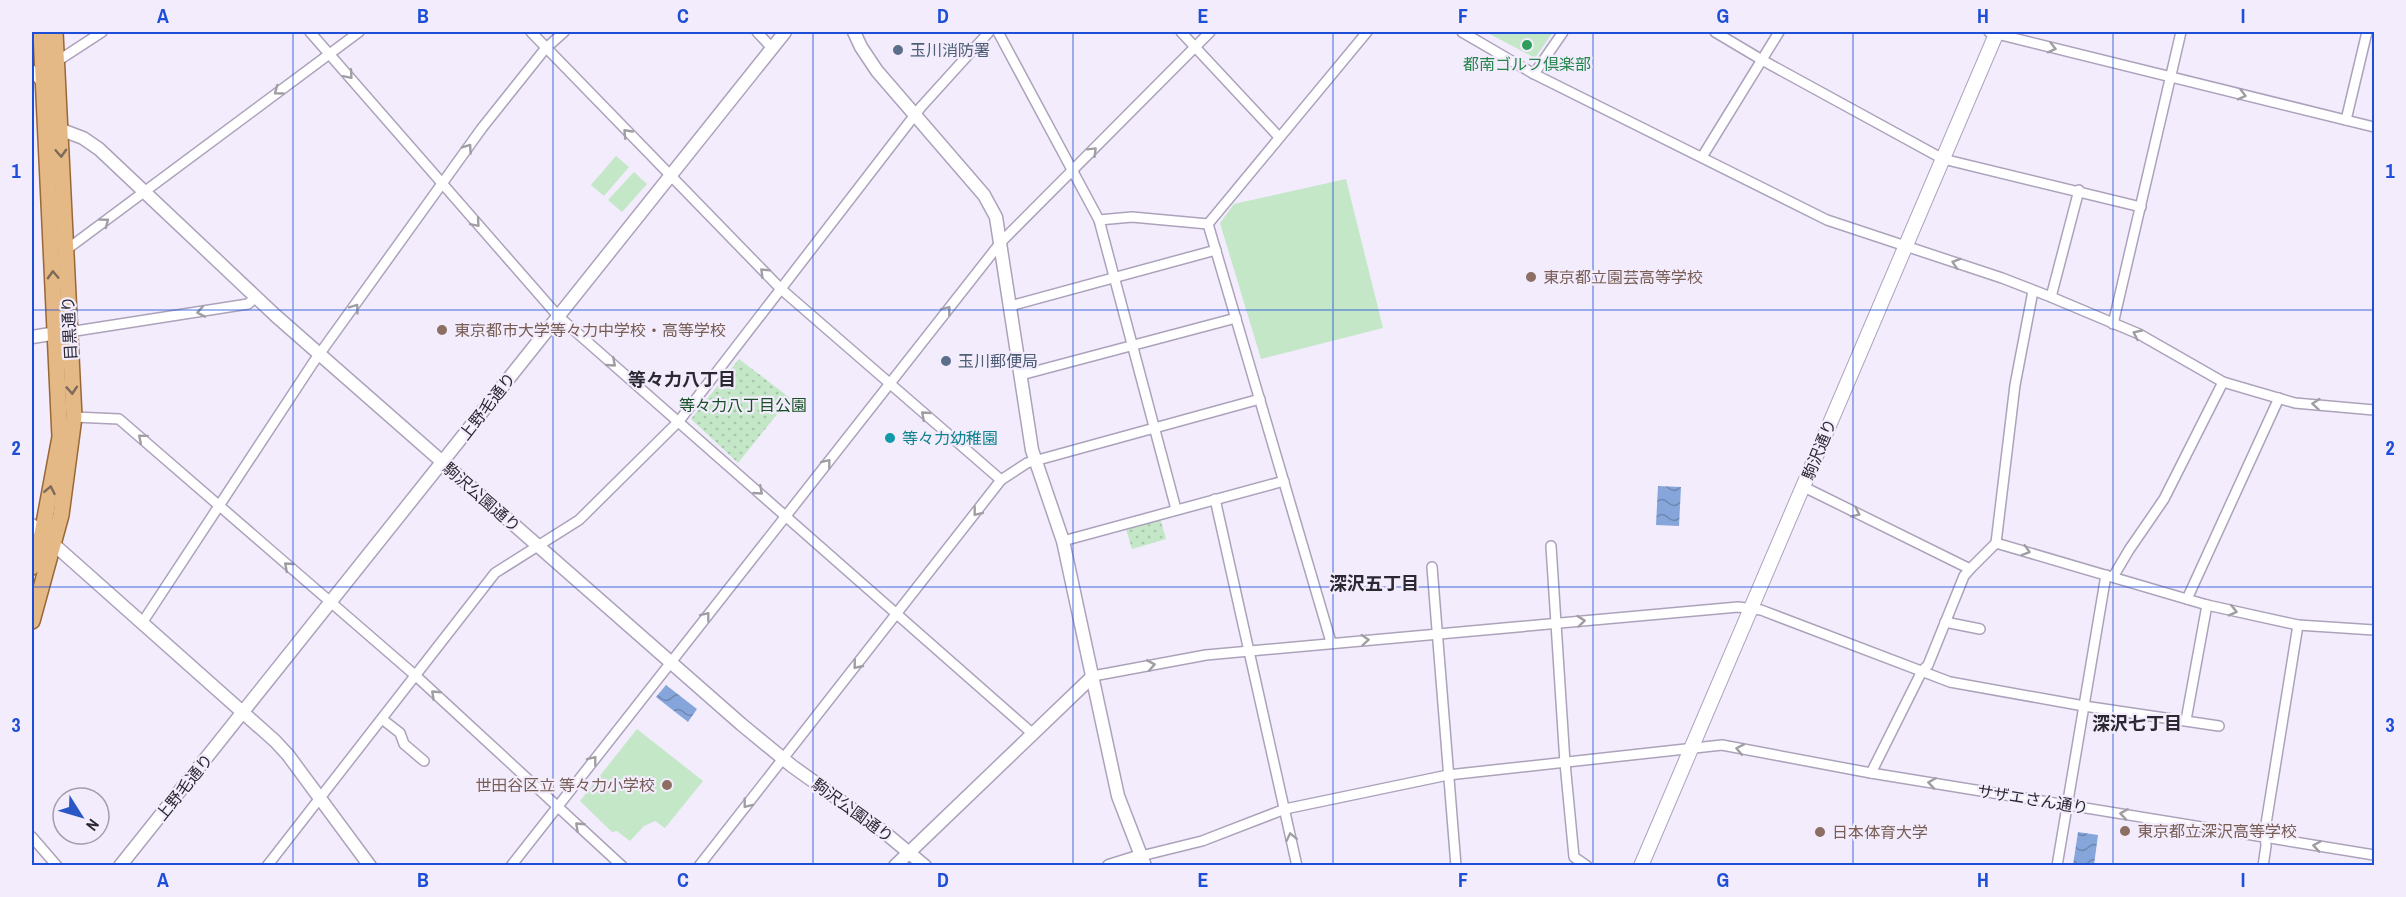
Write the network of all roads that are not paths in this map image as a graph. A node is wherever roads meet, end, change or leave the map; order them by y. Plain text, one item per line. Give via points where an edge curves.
1 (41, 32) edge
2 (55, 32) edge
3 (102, 32) edge
4 (310, 32) edge
5 (359, 32) edge
6 (531, 32) edge
7 (564, 32) edge
8 (757, 32) edge
9 (785, 32) edge
10 (854, 32) edge
11 (988, 32) edge
12 (998, 32) edge
13 (1181, 32) edge
14 (1210, 32) edge
15 (1367, 32) edge
16 (1462, 32) edge
17 (1563, 32) edge
18 (1715, 32) edge
19 (1779, 32) edge
20 (2181, 32) edge
21 (2367, 32) edge
22 (1994, 33) edge
23 (1195, 46) junction
24 (772, 48) junction
25 (545, 49) junction
26 (329, 54) junction
27 (1762, 60) junction
28 (57, 61) junction
29 (1534, 74) junction
30 (37, 76) edge
31 (2170, 77) junction
32 (58, 104) junction
33 (915, 114) junction
34 (2346, 120) junction
35 (52, 127) junction
36 (2374, 127) edge
37 (1279, 137) junction
38 (1702, 157) junction
39 (1943, 159) junction
40 (1072, 172) junction
41 (670, 177) junction
42 (442, 184) junction
43 (2079, 190) junction
44 (143, 192) junction
45 (2141, 207) junction
46 (1099, 220) junction
47 (1208, 224) junction
48 (1001, 242) junction
49 (1905, 247) junction
50 (66, 250) junction
51 (1216, 250) junction
52 (1114, 278) junction
53 (781, 289) junction
54 (2033, 291) junction
55 (256, 297) junction
56 (2051, 297) junction
57 (1010, 306) junction
58 (558, 316) junction
59 (1236, 318) junction
60 (2114, 324) junction
61 (62, 332) junction
62 (32, 337) edge
63 (1133, 346) junction
64 (320, 354) junction
65 (1021, 375) junction
66 (2223, 382) junction
67 (889, 384) junction
68 (2279, 398) junction
69 (1260, 399) junction
70 (2374, 410) edge
71 (74, 417) junction
72 (679, 421) junction
73 (1154, 428) junction
74 (1035, 461) junction
75 (442, 462) junction
76 (1001, 480) junction
77 (1284, 481) junction
78 (1804, 487) junction
79 (1215, 500) junction
80 (219, 506) junction
81 (1176, 509) junction
82 (786, 515) junction
83 (37, 530) edge
84 (1063, 541) junction
85 (1996, 543) junction
86 (537, 545) junction
87 (54, 546) junction
88 (1551, 546) dead end
89 (32, 567) edge
90 (1432, 567) dead end
91 (1970, 569) junction
92 (2110, 576) junction
93 (2187, 599) junction
94 (330, 603) junction
95 (2207, 604) junction
96 (1750, 608) junction
97 (897, 614) junction
98 (32, 621) edge
99 (1945, 622) junction
100 (142, 623) junction
101 (1557, 624) junction
102 (2298, 625) junction
103 (1980, 629) dead end
104 (2374, 630) edge
105 (1437, 634) junction
106 (1331, 642) junction
107 (1249, 651) junction
108 (670, 662) junction
109 (1922, 671) junction
110 (416, 676) junction
111 (1094, 676) junction
112 (2084, 706) junction
113 (244, 712) junction
114 (382, 719) junction
115 (2186, 720) junction
116 (2219, 726) dead end
117 (1033, 734) junction
118 (1692, 749) junction
119 (783, 758) junction
120 (424, 761) dead end
121 (1565, 764) junction
122 (1871, 773) junction
123 (1448, 775) junction
124 (320, 798) junction
125 (2067, 805) junction
126 (557, 806) junction
127 (1285, 809) junction
128 (32, 837) edge
129 (2265, 838) junction
130 (909, 852) junction
131 (2374, 855) edge
132 (1143, 861) edge
133 (57, 866) edge
134 (120, 866) edge
135 (267, 866) edge
136 (370, 866) edge
137 (511, 866) edge
138 (622, 866) edge
139 (699, 866) edge
140 (895, 866) edge
141 (925, 866) edge
142 (1109, 866) edge
143 (1297, 866) edge
144 (1456, 866) edge
145 (1587, 866) edge
146 (1641, 866) edge
147 (2057, 866) edge
148 (2263, 866) edge

1 - 30 main road, 目黒通り
2 - 28 main road, 目黒通り
3 - 28 street
4 - 26 street
5 - 26 street
6 - 25 street
7 - 25 street
8 - 24 street
9 - 24 street, 上野毛通り
10 - 33 street via 877,71
11 - 33 street
12 - 40 street
13 - 23 street
14 - 23 street
15 - 37 street
16 - 29 street
17 - 29 street
18 - 27 street
19 - 27 street
20 - 31 street
21 - 34 street
22 -> 31 street
22 - 39 main road, 駒沢通り
23 - 37 street
40 -> 23 street
24 - 41 street, 上野毛通り
41 -> 25 street
42 -> 25 street
26 -> 42 street
26 -> 44 street
27 - 38 street
27 - 39 street
28 - 30 street
28 - 32 main road, 目黒通り
29 - 38 street
30 - 32 street
30 - 35 main road, 目黒通り
31 -> 34 street
31 - 45 street
32 - 35 main road, 目黒通り
33 - 48 street via 987,200 996,217
33 - 53 street
34 - 36 street
35 - 44 street, 駒沢公園通り via 94,144
35 -> 50 main road, 目黒通り
61 -> 35 main road, 目黒通り
37 - 47 street
38 - 49 street via 1827,220
39 - 43 street
39 - 49 main road, 駒沢通り
40 - 46 street
40 - 48 street
53 -> 41 street
41 - 58 street, 上野毛通り
42 -> 58 street
64 -> 42 street
43 - 45 street
43 - 56 street
50 -> 44 street
44 - 55 street, 駒沢公園通り
45 - 60 street
46 - 47 street via 1132,216
46 - 52 street
47 - 51 street
48 - 57 street
67 -> 48 street
54 -> 49 street
49 - 78 main road, 駒沢通り
50 - 61 main road, 目黒通り
51 - 52 street
51 - 59 street
52 - 57 street
52 - 63 street
53 - 67 street
53 - 72 street
54 - 56 street
54 - 85 street via 2015,385
55 -> 61 street via 248,304
55 - 64 street, 駒沢公園通り
56 - 60 street
57 - 65 street
58 -> 72 street
58 - 75 street, 上野毛通り
59 - 63 street
59 - 69 street
66 -> 60 street
61 - 62 street
61 -> 71 main road, 目黒通り
83 -> 61 main road, 目黒通り via 60,437
63 - 65 street
63 - 73 street
64 - 75 street, 駒沢公園通り
64 - 80 street
65 - 74 street
66 - 68 street
66 - 92 street via 2164,499
76 -> 67 street
82 -> 67 street
70 -> 68 street
68 - 93 street
69 - 73 street
69 - 77 street
80 -> 71 street via 119,419
71 - 87 main road, 目黒通り
72 -> 82 street
72 - 86 street via 579,520
73 - 74 street
73 - 81 street
74 - 76 street
74 - 84 street
75 - 86 street, 駒沢公園通り
75 - 94 street, 上野毛通り
76 -> 97 street
77 - 79 street
77 - 106 street
78 -> 91 street
78 - 96 main road, 駒沢通り
79 - 81 street
79 - 107 street
94 -> 80 street
80 - 100 street
81 - 84 street
82 - 97 street
108 -> 82 street
83 - 87 street
83 - 89 main road, 目黒通り
84 - 111 street
85 - 91 street
85 -> 92 street
86 - 108 street, 駒沢公園通り
86 - 110 street via 495,573
87 - 98 main road, 目黒通り
87 - 100 street
88 - 101 street
90 - 105 street
91 - 99 street
92 - 93 street
92 - 112 street
93 - 95 street
94 - 110 street
94 - 113 street, 上野毛通り
95 -> 102 street
95 - 115 street
101 -> 96 street
96 - 109 street
96 - 118 main road, 駒沢通り
97 - 117 street
97 -> 119 street
99 - 103 street
99 - 109 street
100 - 113 street
101 - 105 street
101 - 121 street
102 - 104 street
102 - 129 street
106 -> 105 street
105 - 123 street
106 - 107 street
111 -> 107 street
107 - 127 street
108 - 119 street, 駒沢公園通り
126 -> 108 street
109 - 112 street via 1950,682
109 - 122 street
110 - 114 street
126 -> 110 street
111 - 117 street
111 - 132 street via 1118,796
112 - 115 street
112 - 125 street
113 - 124 street via 288,755
113 - 134 street, 上野毛通り
114 - 120 street
114 - 124 street
115 - 116 street
117 - 130 street
118 - 121 street, サザエさん通り
122 -> 118 street, サザエさん通り via 1722,746
118 - 146 main road, 駒沢通り
119 - 130 street, 駒沢公園通り
119 -> 139 street
121 - 123 street, サザエさん通り
121 - 145 street via 1575,857
125 -> 122 street, サザエさん通り
123 - 127 street, サザエさん通り
123 - 144 street
124 - 135 street
124 - 136 street
129 -> 125 street, サザエさん通り
125 - 147 street
126 - 137 street
138 -> 126 street
127 - 132 street, サザエさん通り
143 -> 127 street
128 - 133 street
131 -> 129 street, サザエさん通り
129 - 148 street
130 - 140 street
130 - 141 street, 駒沢公園通り
132 - 142 street

